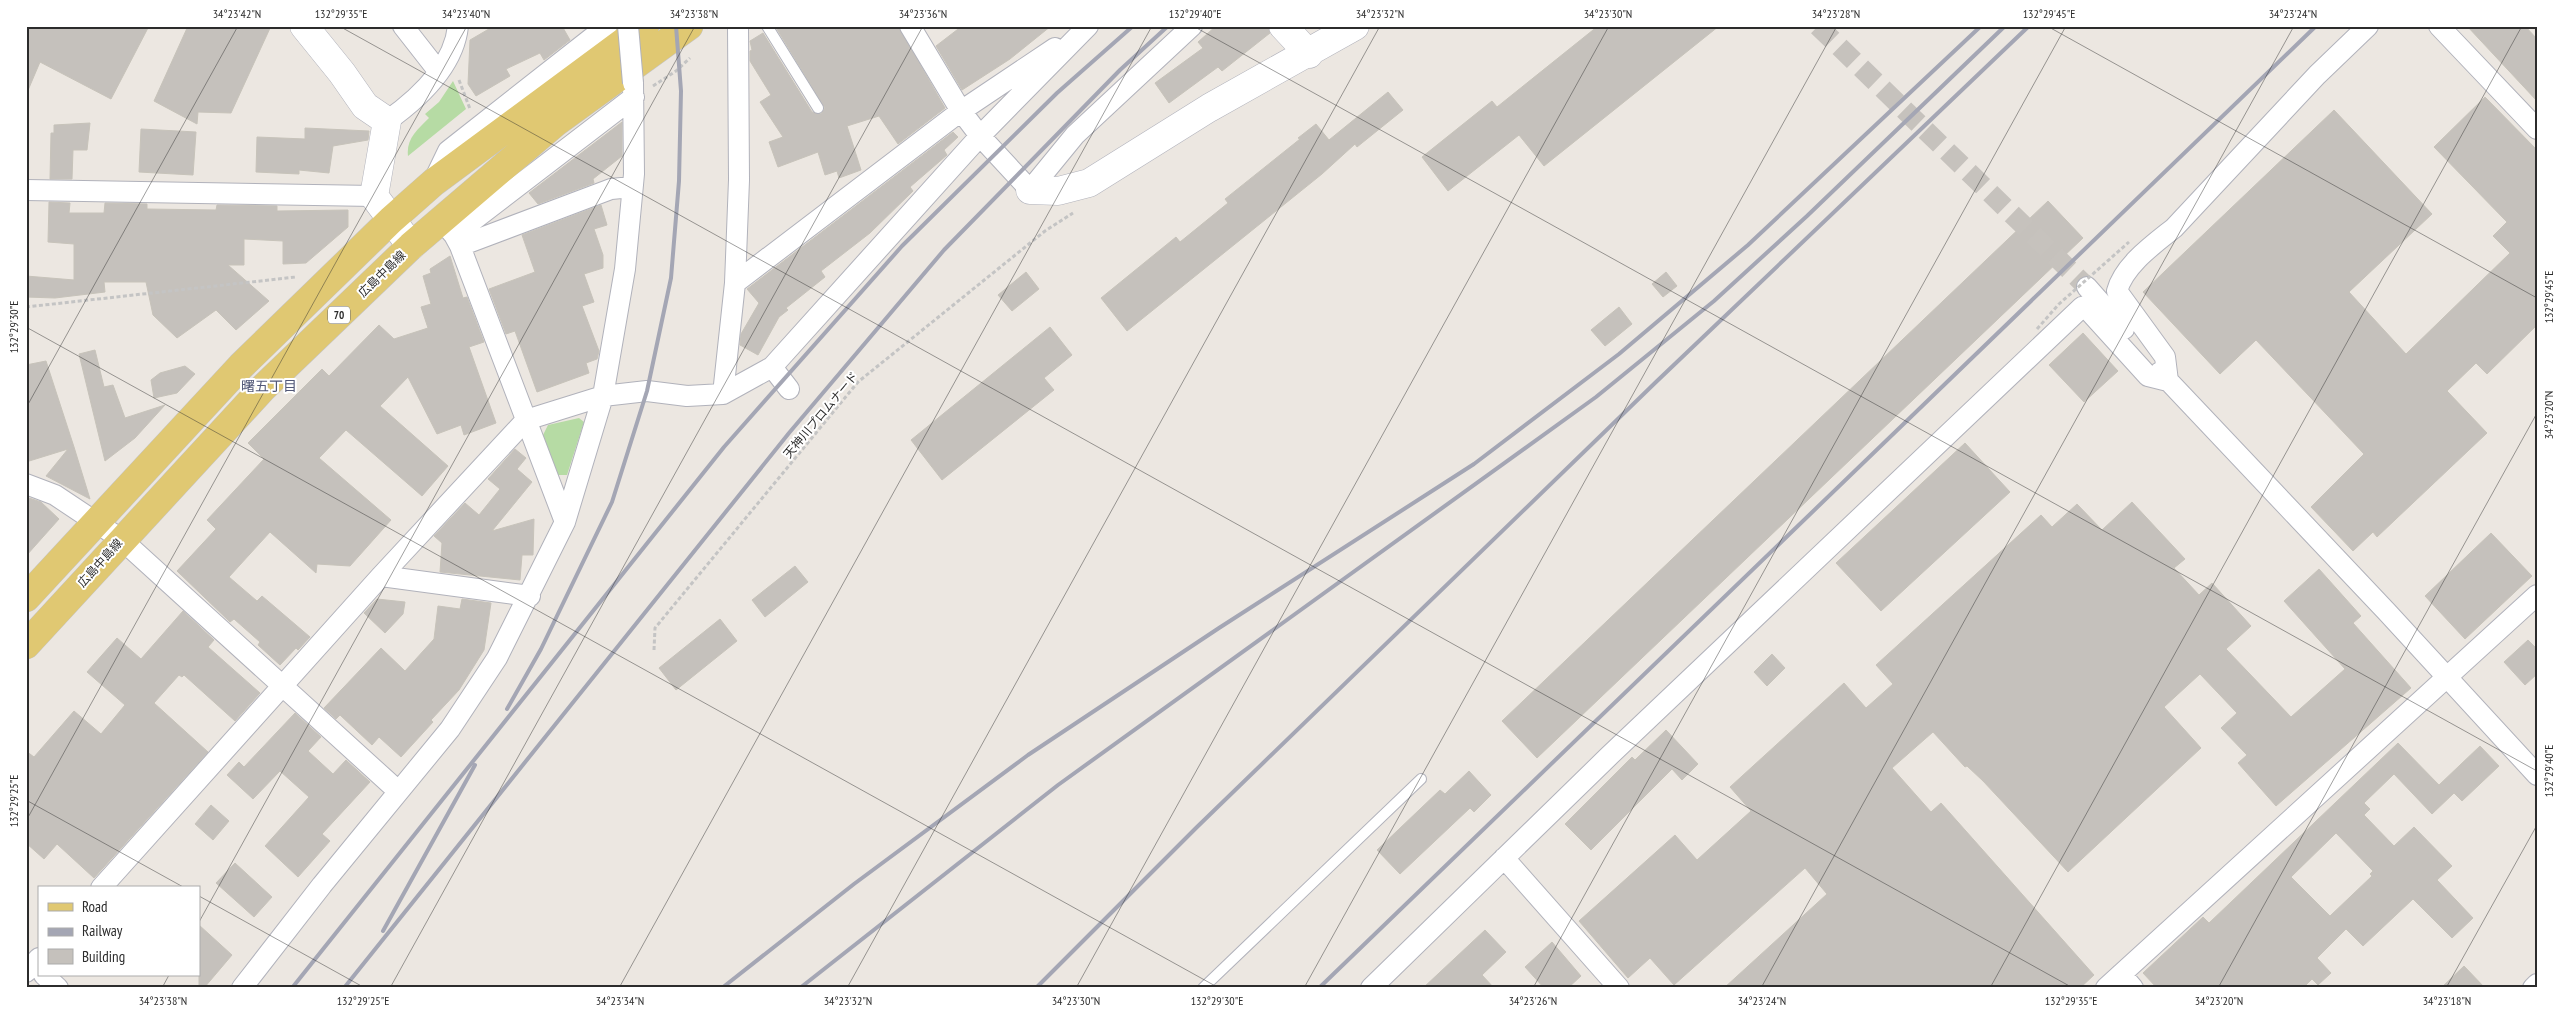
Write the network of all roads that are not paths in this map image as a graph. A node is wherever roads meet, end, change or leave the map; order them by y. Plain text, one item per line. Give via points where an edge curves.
1 (304, 26) edge
2 (403, 26) edge
3 (458, 26) edge
4 (607, 26) edge
5 (628, 26) edge
6 (645, 26) edge
7 (689, 26) edge
8 (738, 26) edge
9 (767, 26) edge
10 (910, 26) edge
11 (1088, 26) edge
12 (1192, 26) edge
13 (1283, 26) edge
14 (1355, 26) edge
15 (2368, 26) edge
16 (2439, 26) edge
17 (1309, 54) junction
18 (439, 72) junction
19 (634, 90) junction
20 (818, 108) dead end
21 (961, 110) junction
22 (387, 121) junction
23 (2537, 129) edge
24 (980, 136) junction
25 (434, 182) junction
26 (632, 187) junction
27 (26, 190) edge
28 (1030, 190) junction
29 (374, 196) junction
30 (391, 220) junction
31 (452, 234) junction
32 (412, 246) junction
33 (735, 283) junction
34 (2088, 287) tunnel mouth
35 (772, 367) junction
36 (2168, 381) junction
37 (789, 389) dead end
38 (723, 394) junction
39 (603, 396) junction
40 (526, 420) junction
41 (26, 484) edge
42 (94, 522) junction
43 (565, 522) junction
44 (121, 539) junction
45 (380, 576) junction
46 (2537, 595) edge
47 (530, 596) junction
48 (26, 598) edge
49 (26, 645) edge
50 (2448, 677) junction
51 (281, 686) junction
52 (2537, 775) edge
53 (1421, 779) dead end
54 (398, 791) junction
55 (1504, 858) junction
56 (103, 886) edge
57 (45, 976) edge
58 (2127, 981) edge
59 (2537, 984) edge
60 (58, 988) edge
61 (242, 988) edge
62 (1203, 988) edge
63 (1371, 988) edge
64 (1619, 988) edge
65 (2106, 988) edge
66 (2533, 988) edge

1 - 22 street via 365,106
2 - 18 street
3 - 18 street via 456,41
4 - 25 street via 448,151
5 - 19 street, bridge
6 - 25 main road, 70
7 - 31 main road, 広島中島線 / 70 via 555,123
8 - 33 street via 739,180
9 - 20 lane
10 - 21 street
11 - 21 street
11 - 24 street
12 - 28 street via 1075,135
13 - 17 street
14 - 17 street
15 - 36 street via 2310,82 2120,281 2117,291 2165,357
16 - 23 street
17 - 28 street via 1209,108 1089,184 1058,191
18 - 22 street via 410,105
19 - 26 street
19 - 31 street
21 - 24 street
21 - 33 street
22 - 29 street
24 - 28 street
24 - 35 street
25 - 30 main road, 70
26 - 31 street via 611,189
26 - 39 street via 625,269
27 - 29 street
29 - 30 street
30 - 32 street
30 - 42 main road, 70 via 240,366
31 - 32 main road, 広島中島線 / 70
31 - 40 street
32 - 44 main road, 広島中島線 / 70 via 263,388
33 - 38 street
34 - 36 street
35 - 37 street
35 - 38 street
36 - 50 street
36 - 55 street via 2148,376 2089,311 2082,308
38 - 39 street via 687,396 647,392
39 - 40 street
39 - 43 street
40 - 43 street
40 - 45 street
41 - 42 street via 55,495
42 - 44 street
42 - 48 main road, 70
43 - 47 street
44 - 49 main road, 広島中島線 / 70
44 - 51 street
45 - 47 street
45 - 51 street
46 - 50 street
47 - 54 street via 498,658 455,721
50 - 52 street
50 - 58 street
51 - 54 street
51 - 56 street
53 - 62 lane
54 - 61 street
55 - 63 street
55 - 64 street
57 - 60 street
58 - 65 street
59 - 66 street

